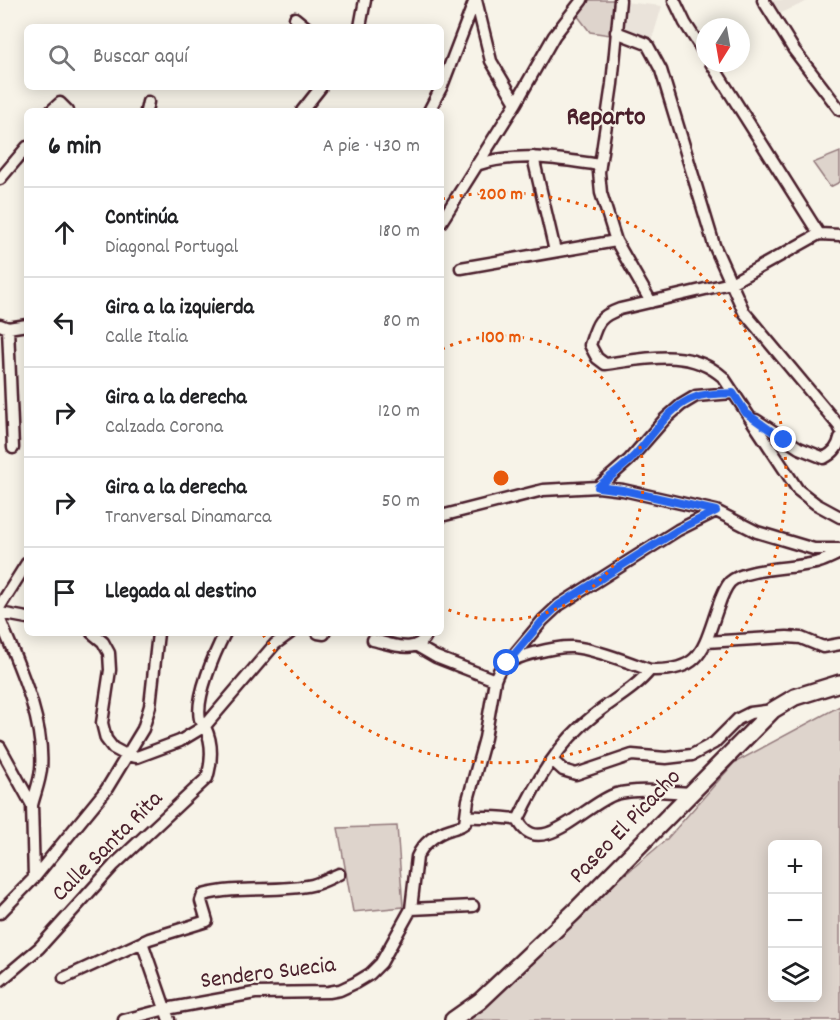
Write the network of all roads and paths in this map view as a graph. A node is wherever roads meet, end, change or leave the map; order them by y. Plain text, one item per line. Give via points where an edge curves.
1 (365, 0) edge
2 (475, 0) edge
3 (582, 0) edge
4 (620, 0) edge
5 (674, 0) edge
6 (763, 0) edge
7 (295, 18) dead end
8 (302, 24) edge
9 (361, 24) edge
10 (616, 32) junction
11 (696, 40) edge
12 (717, 72) edge
13 (444, 81) edge
14 (319, 90) edge
15 (440, 90) edge
16 (516, 102) junction
17 (304, 108) edge
18 (431, 108) edge
19 (840, 110) edge
20 (24, 151) edge
21 (533, 156) junction
22 (476, 165) junction
23 (600, 165) junction
24 (0, 179) edge
25 (444, 217) edge
26 (819, 234) junction
27 (840, 235) edge
28 (616, 241) junction
29 (555, 251) junction
30 (460, 268) dead end
31 (731, 283) junction
32 (651, 302) junction
33 (4, 326) edge
34 (24, 326) edge
35 (733, 393) junction
36 (746, 413) junction
37 (840, 429) edge
38 (840, 438) edge
39 (13, 448) dead end
40 (598, 487) junction
41 (716, 511) junction
42 (444, 515) edge
43 (840, 517) edge
44 (840, 551) edge
45 (24, 568) edge
46 (0, 606) edge
47 (0, 613) edge
48 (24, 617) edge
49 (0, 620) edge
50 (96, 636) edge
51 (158, 636) edge
52 (224, 636) edge
53 (286, 636) edge
54 (426, 636) edge
55 (373, 640) dead end
56 (706, 642) junction
57 (840, 644) edge
58 (417, 646) junction
59 (507, 663) junction
60 (650, 670) junction
61 (495, 680) junction
62 (840, 683) edge
63 (773, 710) junction
64 (205, 726) junction
65 (0, 747) edge
66 (126, 754) junction
67 (552, 760) junction
68 (690, 793) junction
69 (32, 805) junction
70 (466, 816) junction
71 (518, 820) junction
72 (339, 874) dead end
73 (34, 878) junction
74 (473, 906) dead end
75 (411, 909) junction
76 (0, 914) edge
77 (142, 942) junction
78 (64, 978) dead end
79 (0, 981) edge
80 (166, 1009) junction
81 (124, 1020) edge
82 (169, 1020) edge
83 (453, 1020) edge

1 - 9 street
2 - 13 street
2 - 16 street via 490,61
3 - 16 street via 554,36
4 - 10 street
5 - 11 street
6 - 19 street via 794,50
7 - 8 street
10 - 23 street
10 - 31 street via 647,44 661,70 714,245
12 - 26 street
14 - 17 street
15 - 18 street
16 - 22 street
20 - 24 street
21 - 22 street via 493,159
21 - 23 street
21 - 29 street
22 - 25 street
23 - 28 street via 601,193
26 - 27 street
26 - 31 street
28 - 29 street
28 - 32 street
29 - 30 street
31 - 32 street
31 - 37 street via 744,312
32 - 35 street via 604,315 596,324 590,345 597,358 605,364 661,356 699,361 723,377
33 - 34 street
33 - 39 street
35 - 36 street
35 - 40 street via 696,396 681,405
36 - 38 street via 784,440 824,458 838,446
36 - 43 street via 798,490
40 - 41 street
40 - 42 street via 543,490
41 - 44 street via 783,541
41 - 59 street via 678,530 559,605
44 - 56 street via 820,562 736,578 723,592
45 - 46 street
47 - 48 street
49 - 69 street via 30,700 41,746 41,771
50 - 66 street via 109,653 102,723 106,739
51 - 66 street via 150,706 142,729
52 - 64 street, Calle Santa Rita via 205,682 200,720
53 - 64 street via 274,644
54 - 58 street
55 - 58 street via 409,648
56 - 57 street via 787,637 823,646
56 - 60 street via 692,663 669,671
58 - 61 street
59 - 60 street via 573,647
59 - 61 street
60 - 67 street via 591,717
61 - 70 street
62 - 63 street, Paseo El Picacho via 795,697
63 - 67 street via 738,719 714,743 692,755 632,755 576,774 563,770
63 - 68 street, Paseo El Picacho
64 - 66 street via 180,741 137,757
64 - 79 street, Calle Santa Rita via 212,762 207,778 114,866 39,948
65 - 69 street
66 - 73 street via 106,790
67 - 71 street
68 - 71 street via 646,791 604,798 560,829 544,835 523,830
68 - 83 street, Paseo El Picacho via 573,913 480,1001
69 - 73 street
70 - 71 street
70 - 75 street, Sendero Suecia via 465,823 421,849
72 - 77 street via 307,886 203,895 207,921
73 - 76 street
74 - 75 street
75 - 80 street, Sendero Suecia via 381,963 370,974 340,990 255,993
77 - 78 street
77 - 80 street
80 - 81 street, Sendero Suecia
80 - 82 street

